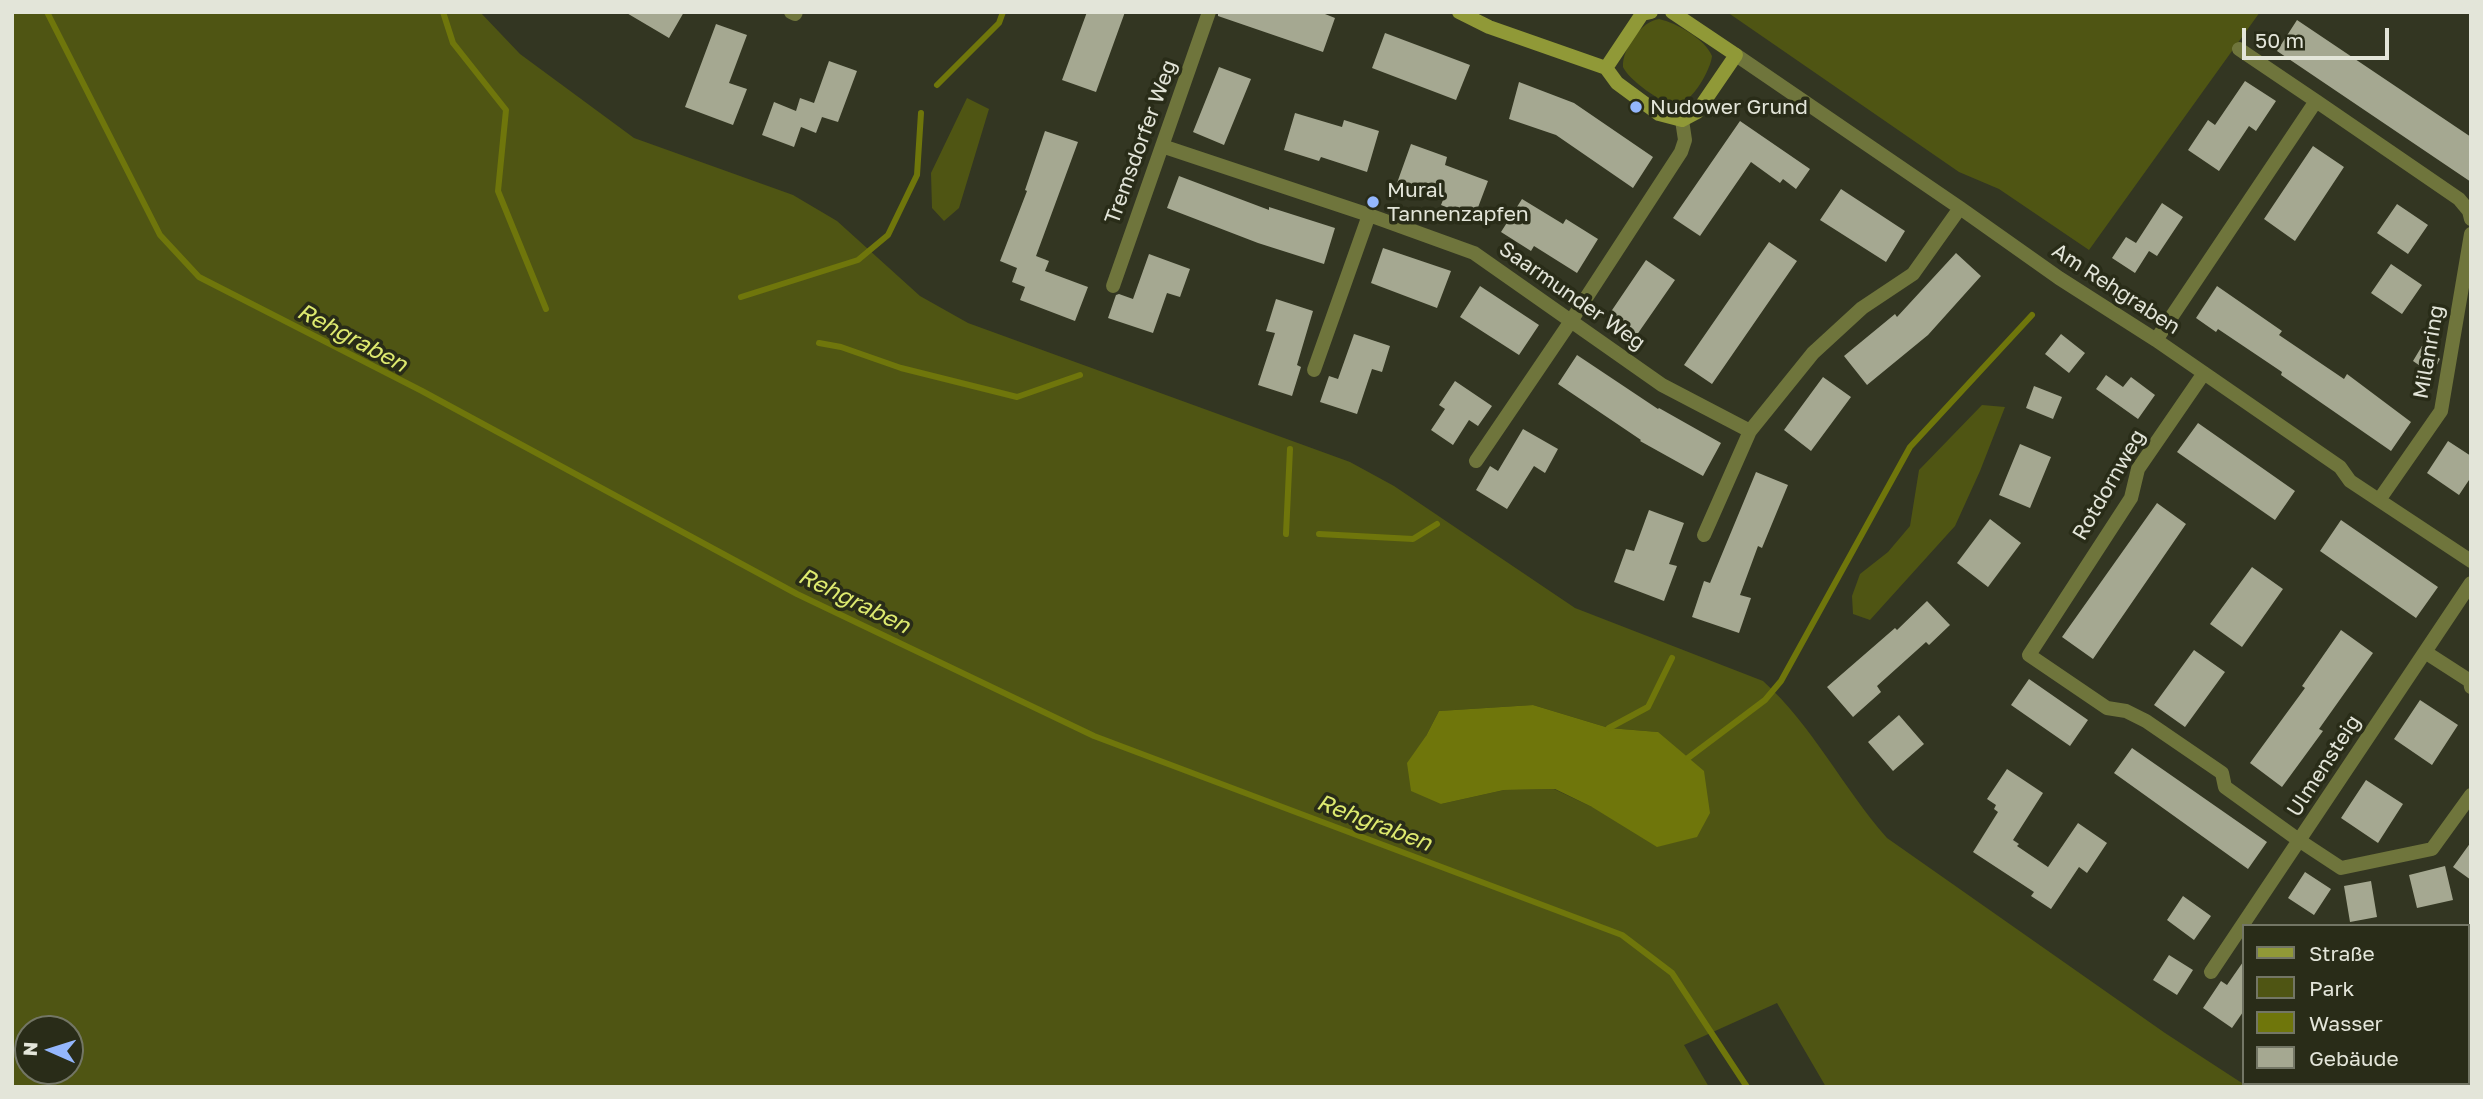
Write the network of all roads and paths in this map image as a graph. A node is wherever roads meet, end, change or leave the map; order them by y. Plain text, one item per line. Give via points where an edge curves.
1 (1209, 12) edge
2 (1459, 12) edge
3 (1651, 12) edge
4 (1672, 12) edge
5 (2239, 49) dead end
6 (1736, 55) junction
7 (1606, 68) junction
8 (2316, 101) junction
9 (1682, 120) junction
10 (1162, 146) junction
11 (1960, 208) junction
12 (1369, 215) junction
13 (2471, 219) edge
14 (2471, 234) edge
15 (1113, 286) dead end
16 (1572, 321) junction
17 (2156, 340) junction
18 (1314, 370) dead end
19 (2204, 373) junction
20 (1750, 431) junction
21 (1476, 461) dead end
22 (2379, 500) junction
23 (1704, 535) dead end
24 (2471, 561) edge
25 (2471, 583) edge
26 (2425, 652) junction
27 (2471, 687) edge
28 (2471, 795) edge
29 (2300, 841) junction
30 (2244, 924) edge
31 (2242, 926) edge
32 (2211, 972) dead end

1 - 10 street, Tremsdorfer Weg
2 - 7 street
3 - 7 street via 1642,15
4 - 6 street, Am Rehgraben
5 - 8 street
6 - 9 street via 1697,112
6 - 11 street, Am Rehgraben
7 - 9 street via 1616,83 1659,114
8 - 13 street via 2459,198
8 - 17 street
9 - 16 street via 1685,140 1681,152
10 - 12 street, Saarmunder Weg
10 - 15 street, Tremsdorfer Weg
11 - 17 street, Am Rehgraben
11 - 20 street via 1913,274 1862,309 1813,353
12 - 16 street, Saarmunder Weg via 1474,253
12 - 18 street
14 - 22 street, Milanring via 2441,411
16 - 20 street, Saarmunder Weg via 1662,385
16 - 21 street
17 - 19 street, Am Rehgraben
19 - 22 street, Am Rehgraben via 2340,467 2350,481
19 - 29 street, Rotdornweg via 2138,469 2131,498 2029,655 2107,708 2146,721 2222,773 2225,787
20 - 23 street
22 - 24 street, Am Rehgraben
25 - 26 street, Ulmensteig
26 - 27 street via 2470,681
26 - 29 street, Ulmensteig
28 - 29 street via 2432,849 2341,868
29 - 30 street, Ulmensteig
31 - 32 street, Ulmensteig

